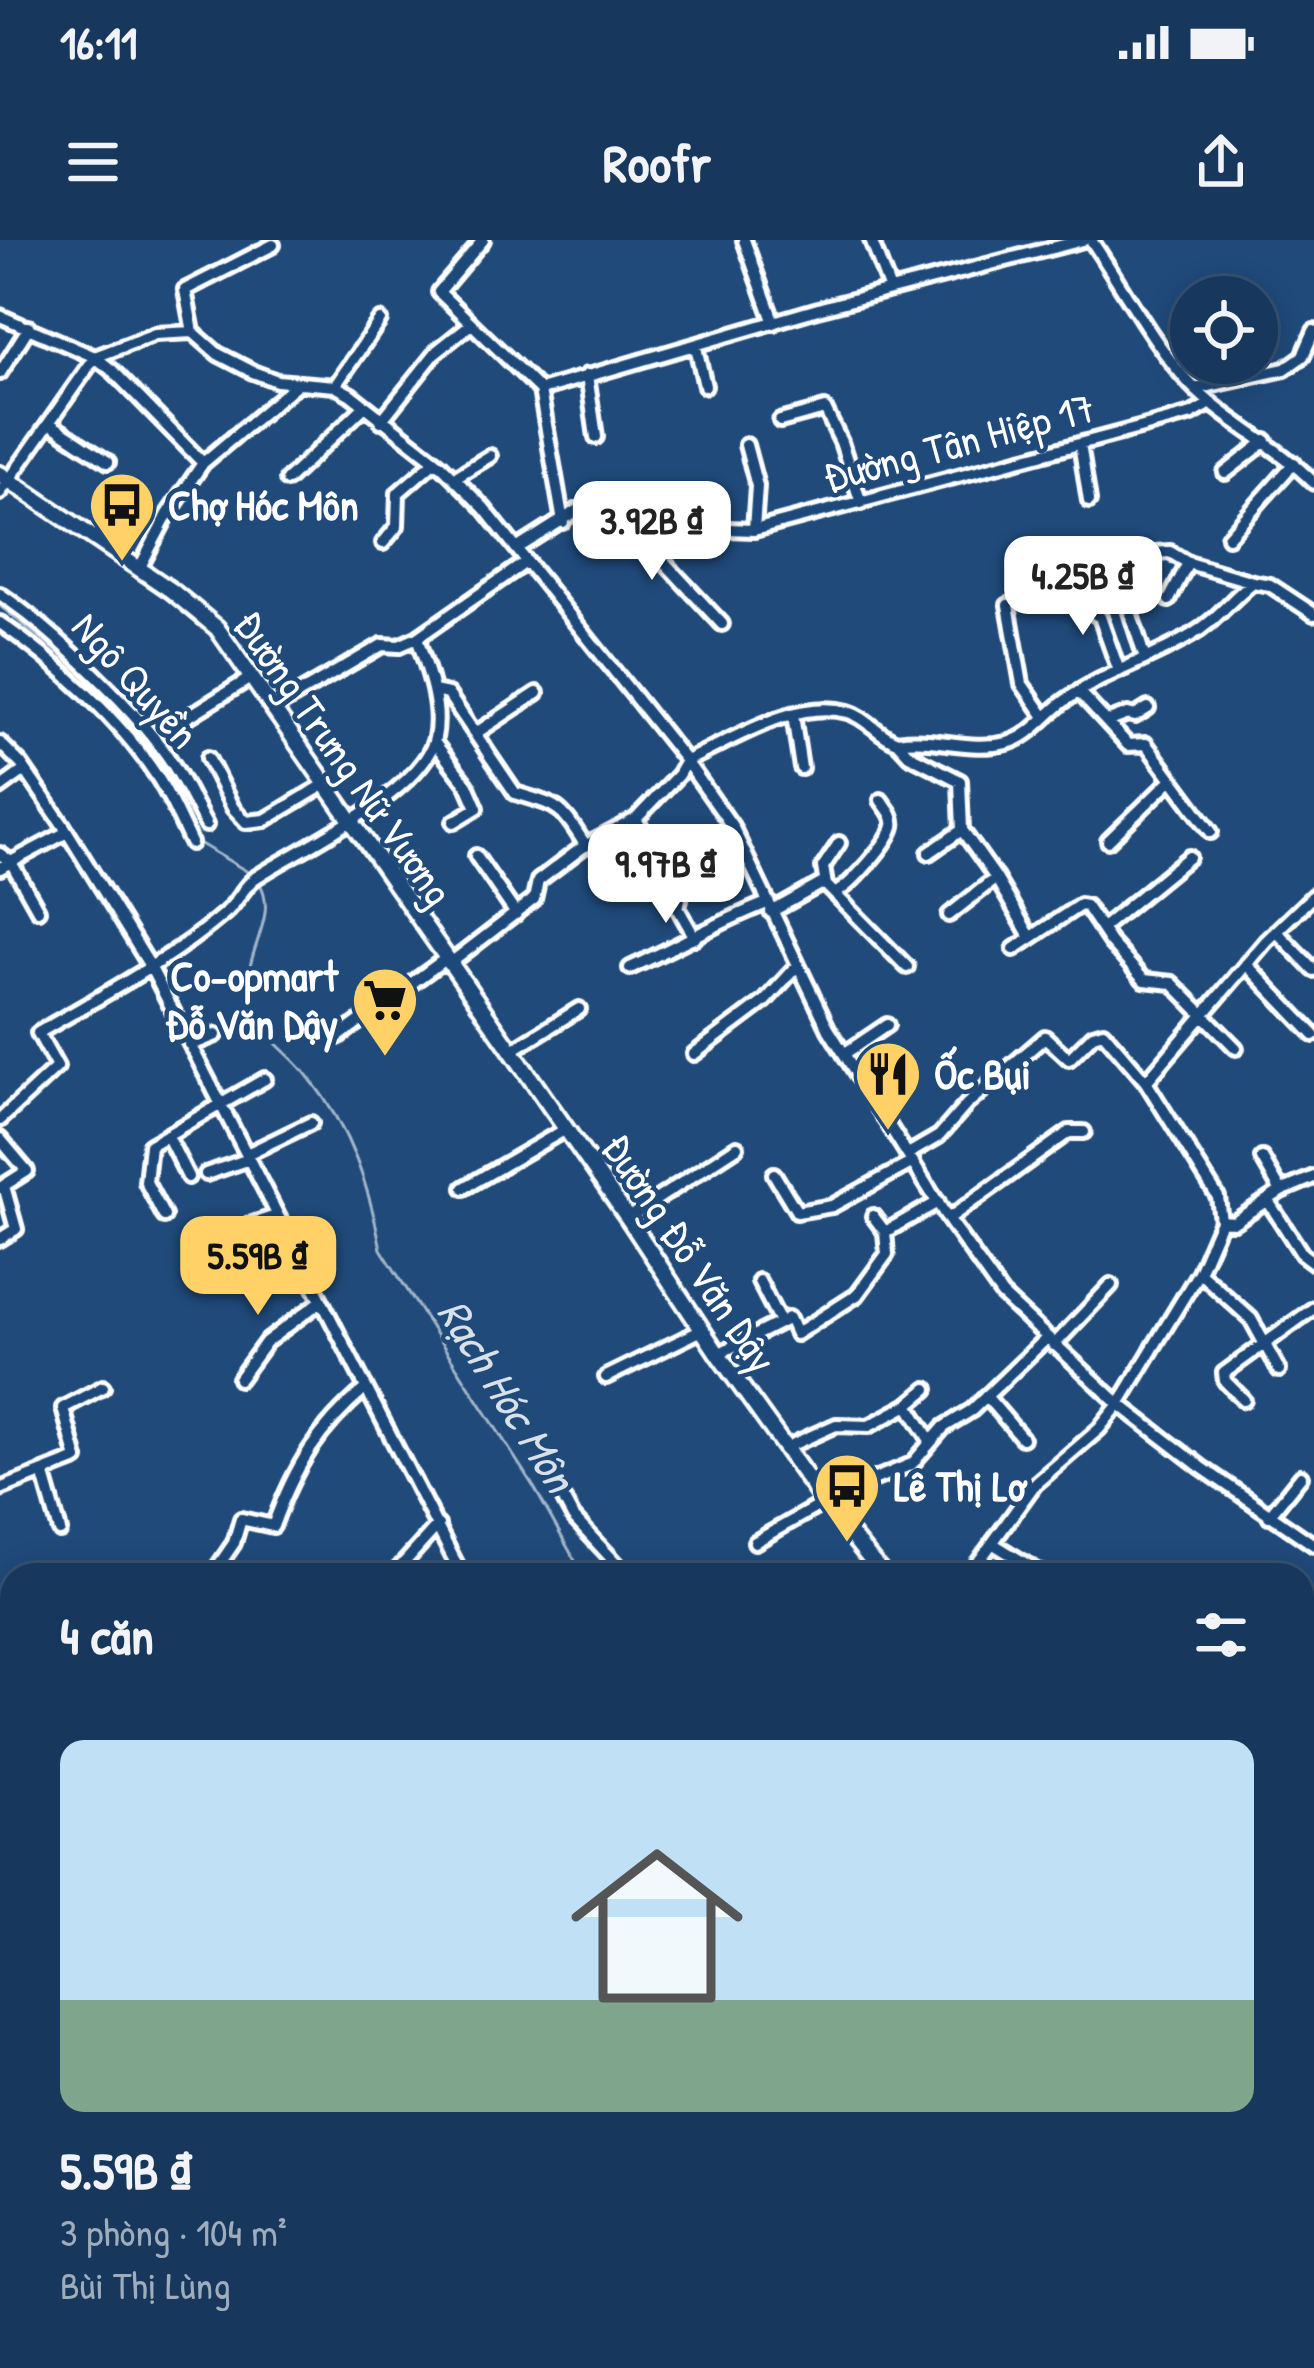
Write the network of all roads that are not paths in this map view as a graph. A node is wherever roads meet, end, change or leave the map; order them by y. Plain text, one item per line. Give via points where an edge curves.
1 (483, 240) edge
2 (744, 240) edge
3 (871, 240) edge
4 (1087, 240) edge
5 (273, 245) dead end
6 (890, 290) junction
7 (0, 316) edge
8 (380, 320) dead end
9 (774, 323) junction
10 (471, 324) junction
11 (29, 327) junction
12 (1314, 331) edge
13 (193, 332) junction
14 (696, 347) junction
15 (94, 358) junction
16 (0, 373) edge
17 (587, 375) junction
18 (297, 384) junction
19 (335, 386) junction
20 (705, 386) dead end
21 (1196, 388) junction
22 (540, 390) junction
23 (1211, 404) junction
24 (365, 406) junction
25 (381, 421) junction
26 (780, 421) dead end
27 (49, 423) junction
28 (596, 437) dead end
29 (1266, 441) junction
30 (1080, 444) junction
31 (746, 445) dead end
32 (490, 456) dead end
33 (435, 461) junction
34 (108, 462) dead end
35 (203, 463) junction
36 (1294, 463) junction
37 (1226, 473) dead end
38 (454, 478) junction
39 (287, 480) dead end
40 (3, 482) edge
41 (1314, 483) edge
42 (1089, 501) dead end
43 (861, 502) junction
44 (563, 522) junction
45 (646, 526) junction
46 (754, 530) junction
47 (1228, 537) dead end
48 (382, 543) dead end
49 (518, 548) junction
50 (526, 562) junction
51 (1187, 563) junction
52 (139, 569) junction
53 (1253, 583) junction
54 (1084, 593) dead end
55 (0, 594) edge
56 (1168, 600) dead end
57 (1008, 605) dead end
58 (1314, 614) edge
59 (0, 623) edge
60 (722, 623) dead end
61 (417, 638) junction
62 (1145, 659) junction
63 (1119, 671) junction
64 (253, 677) junction
65 (434, 691) junction
66 (1079, 692) junction
67 (538, 693) dead end
68 (274, 708) junction
69 (1148, 708) dead end
70 (794, 715) junction
71 (1045, 717) junction
72 (186, 718) dead end
73 (1107, 722) junction
74 (476, 733) junction
75 (434, 742) junction
76 (897, 742) junction
77 (0, 743) edge
78 (208, 758) dead end
79 (686, 761) junction
80 (801, 768) dead end
81 (25, 770) junction
82 (1172, 780) junction
83 (327, 783) junction
84 (0, 788) edge
85 (881, 800) dead end
86 (636, 819) junction
87 (353, 820) junction
88 (454, 822) dead end
89 (206, 825) dead end
90 (962, 830) junction
91 (67, 832) junction
92 (1211, 832) dead end
93 (1108, 841) dead end
94 (191, 843) dead end
95 (839, 843) dead end
96 (586, 845) junction
97 (929, 854) dead end
98 (476, 856) dead end
99 (1189, 857) dead end
100 (4, 861) edge
101 (996, 878) junction
102 (831, 889) junction
103 (1314, 895) edge
104 (769, 908) junction
105 (38, 910) dead end
106 (516, 914) junction
107 (949, 915) dead end
108 (1102, 928) junction
109 (1276, 932) junction
110 (694, 938) junction
111 (1030, 938) junction
112 (1014, 949) dead end
113 (446, 962) junction
114 (1246, 964) junction
115 (150, 966) junction
116 (797, 966) junction
117 (907, 967) dead end
118 (630, 968) dead end
119 (1314, 970) edge
120 (579, 1009) dead end
121 (1202, 1016) junction
122 (887, 1025) dead end
123 (216, 1035) dead end
124 (1314, 1035) edge
125 (338, 1037) dead end
126 (191, 1045) junction
127 (1236, 1048) dead end
128 (511, 1051) junction
129 (694, 1054) dead end
130 (844, 1054) junction
131 (265, 1079) dead end
132 (1147, 1082) junction
133 (222, 1105) junction
134 (0, 1120) edge
135 (311, 1124) dead end
136 (566, 1130) junction
137 (1084, 1132) dead end
138 (167, 1135) junction
139 (0, 1139) edge
140 (736, 1147) dead end
141 (248, 1156) junction
142 (910, 1158) junction
143 (1262, 1158) dead end
144 (206, 1174) dead end
145 (774, 1174) dead end
146 (188, 1177) dead end
147 (1314, 1177) edge
148 (2, 1187) edge
149 (464, 1188) dead end
150 (1280, 1191) junction
151 (1268, 1201) junction
152 (938, 1202) junction
153 (164, 1216) dead end
154 (276, 1216) junction
155 (873, 1216) dead end
156 (628, 1218) junction
157 (948, 1219) junction
158 (1221, 1221) junction
159 (885, 1232) junction
160 (226, 1233) dead end
161 (0, 1238) edge
162 (1309, 1266) edge
163 (1198, 1272) junction
164 (759, 1281) dead end
165 (1112, 1285) dead end
166 (320, 1302) junction
167 (1314, 1308) edge
168 (780, 1322) junction
169 (702, 1330) junction
170 (1051, 1341) junction
171 (1262, 1342) junction
172 (718, 1354) junction
173 (1279, 1370) dead end
174 (606, 1377) dead end
175 (239, 1379) dead end
176 (103, 1387) dead end
177 (366, 1388) junction
178 (927, 1389) dead end
179 (986, 1396) junction
180 (1244, 1400) dead end
181 (1119, 1404) junction
182 (908, 1405) junction
183 (1022, 1438) dead end
184 (932, 1442) junction
185 (785, 1448) junction
186 (43, 1472) junction
187 (1301, 1476) dead end
188 (0, 1489) edge
189 (564, 1501) dead end
190 (825, 1503) junction
191 (1269, 1516) junction
192 (438, 1525) junction
193 (60, 1531) dead end
194 (755, 1542) dead end
195 (992, 1543) junction
196 (1314, 1545) edge
197 (220, 1563) edge
198 (405, 1563) edge
199 (456, 1563) edge
200 (613, 1563) edge
201 (872, 1563) edge
202 (978, 1563) edge
203 (1024, 1563) edge

1 - 10 street via 440,292
2 - 9 street
3 - 6 street
4 - 6 street
4 - 21 street
5 - 13 street via 184,290
6 - 9 street
7 - 11 street
8 - 19 street
9 - 14 street
10 - 22 street
10 - 25 street via 437,351
11 - 15 street
11 - 16 street
12 - 21 street via 1303,356 1285,369
13 - 15 street via 154,334
13 - 18 street via 234,364
14 - 17 street
14 - 20 street
15 - 27 street
15 - 35 street
17 - 22 street
17 - 28 street
18 - 19 street
18 - 35 street
19 - 24 street
21 - 23 street
22 - 44 street
23 - 29 street
23 - 30 street, Đường Tân Hiệp 17
24 - 25 street
24 - 39 street
25 - 33 street
26 - 43 street via 824,409
27 - 34 street
27 - 40 street
29 - 36 street
29 - 37 street
30 - 42 street
30 - 43 street, Đường Tân Hiệp 17
31 - 46 street via 757,486
32 - 38 street
33 - 38 street
33 - 48 street via 398,494 397,526
35 - 52 street
36 - 41 street
36 - 47 street
38 - 49 street
40 - 52 main road, Đường Trưng Nữ Vương
43 - 46 street, Đường Tân Hiệp 17
44 - 45 street, Đường Tân Hiệp 17 via 578,510
44 - 49 street, Đường Tân Hiệp 17
45 - 46 street, Đường Tân Hiệp 17
45 - 60 street via 651,548
49 - 50 street
50 - 61 street
50 - 79 street
51 - 53 street
51 - 56 street
51 - 62 street via 1170,552 1125,555 1126,599
52 - 64 main road, Đường Trưng Nữ Vương via 217,628
53 - 58 street
53 - 62 street via 1218,617
54 - 63 street
55 - 89 street, Ngô Quyền via 137,722 173,764
57 - 71 street via 1022,684
59 - 94 street, Ngô Quyền via 95,704 155,773
61 - 65 street
61 - 68 street via 384,644
62 - 63 street
63 - 66 street
64 - 68 main road, Đường Trưng Nữ Vương
64 - 72 street
65 - 74 street via 448,694
65 - 75 street
66 - 71 street
66 - 73 street
67 - 74 street
68 - 83 main road, Đường Trưng Nữ Vương
69 - 73 street
70 - 76 street via 849,712
70 - 79 street
70 - 80 street
71 - 76 street via 1008,742
73 - 82 street via 1128,745 1146,744
74 - 96 street via 515,794 561,810
75 - 87 street via 414,770
75 - 88 street via 477,808
76 - 90 street via 960,781
77 - 81 street
78 - 83 street via 246,822 265,820
79 - 86 street
79 - 104 street via 732,826
81 - 84 street
81 - 91 street
82 - 92 street
82 - 93 street
83 - 87 main road, Đường Trưng Nữ Vương
85 - 102 street via 891,831 855,878
86 - 96 street
86 - 110 street
87 - 113 main road, Đường Trưng Nữ Vương
87 - 115 street via 256,878 228,911
90 - 97 street
90 - 101 street
91 - 100 street
91 - 115 street
95 - 102 street via 823,867
96 - 106 street via 538,881 534,899
98 - 106 street
99 - 108 street
100 - 105 street
101 - 107 street
101 - 111 street
102 - 104 street via 821,884
102 - 117 street
103 - 109 street
104 - 110 street via 724,919
104 - 116 street
106 - 113 street
108 - 111 street via 1080,904
108 - 121 street via 1144,980 1172,983
109 - 114 street
109 - 119 street
110 - 118 street
111 - 112 street
113 - 125 street
113 - 128 main road, Đường Đỗ Văn Dậy
114 - 121 street
114 - 124 street
115 - 126 street
115 - 134 street via 38,1033 57,1067
116 - 129 street
116 - 130 street
120 - 128 street
121 - 127 street
121 - 132 street
122 - 130 street
123 - 126 street
126 - 133 street
128 - 136 main road, Đường Đỗ Văn Dậy
130 - 142 street
131 - 133 street
132 - 142 street via 1103,1032 1069,1060 1046,1037
132 - 158 street via 1218,1197
133 - 138 street
133 - 141 street
135 - 141 street
136 - 149 street
136 - 156 main road, Đường Đỗ Văn Dậy
137 - 157 street via 1069,1132
138 - 146 street
138 - 153 street via 149,1145 146,1182
139 - 148 street via 27,1171
140 - 156 street
141 - 144 street
141 - 154 street
142 - 145 street via 832,1206 797,1212
142 - 152 street
143 - 150 street
147 - 150 street
148 - 161 street via 16,1229
150 - 151 street
151 - 158 street via 1234,1222
151 - 162 street
152 - 157 street
152 - 159 street
154 - 160 street
154 - 166 street
155 - 159 street
156 - 169 main road, Đường Đỗ Văn Dậy
157 - 170 street via 1002,1295
158 - 163 street
159 - 168 street via 887,1254 857,1295 796,1334 789,1318
163 - 171 street via 1251,1319
163 - 181 street
164 - 168 street
165 - 170 street
166 - 175 street via 266,1342
166 - 177 street
167 - 171 street
168 - 172 street
169 - 172 main road, Đường Đỗ Văn Dậy
169 - 174 street
170 - 179 street
170 - 181 street
171 - 173 street
171 - 180 street via 1224,1373
172 - 185 main road, Đường Đỗ Văn Dậy
176 - 186 street via 62,1408 78,1457
177 - 192 street
177 - 197 street via 298,1464 273,1526 241,1519
178 - 182 street
179 - 183 street
179 - 184 street
181 - 191 street
181 - 195 street via 1035,1484
182 - 184 street
182 - 185 street via 868,1426 836,1424
184 - 190 street via 912,1464
185 - 190 main road, Đường Đỗ Văn Dậy
186 - 188 street
186 - 193 street
187 - 191 street
189 - 200 street
190 - 194 street
190 - 201 main road, Đường Đỗ Văn Dậy
191 - 196 street
192 - 198 street
192 - 199 street
195 - 202 street
195 - 203 street

